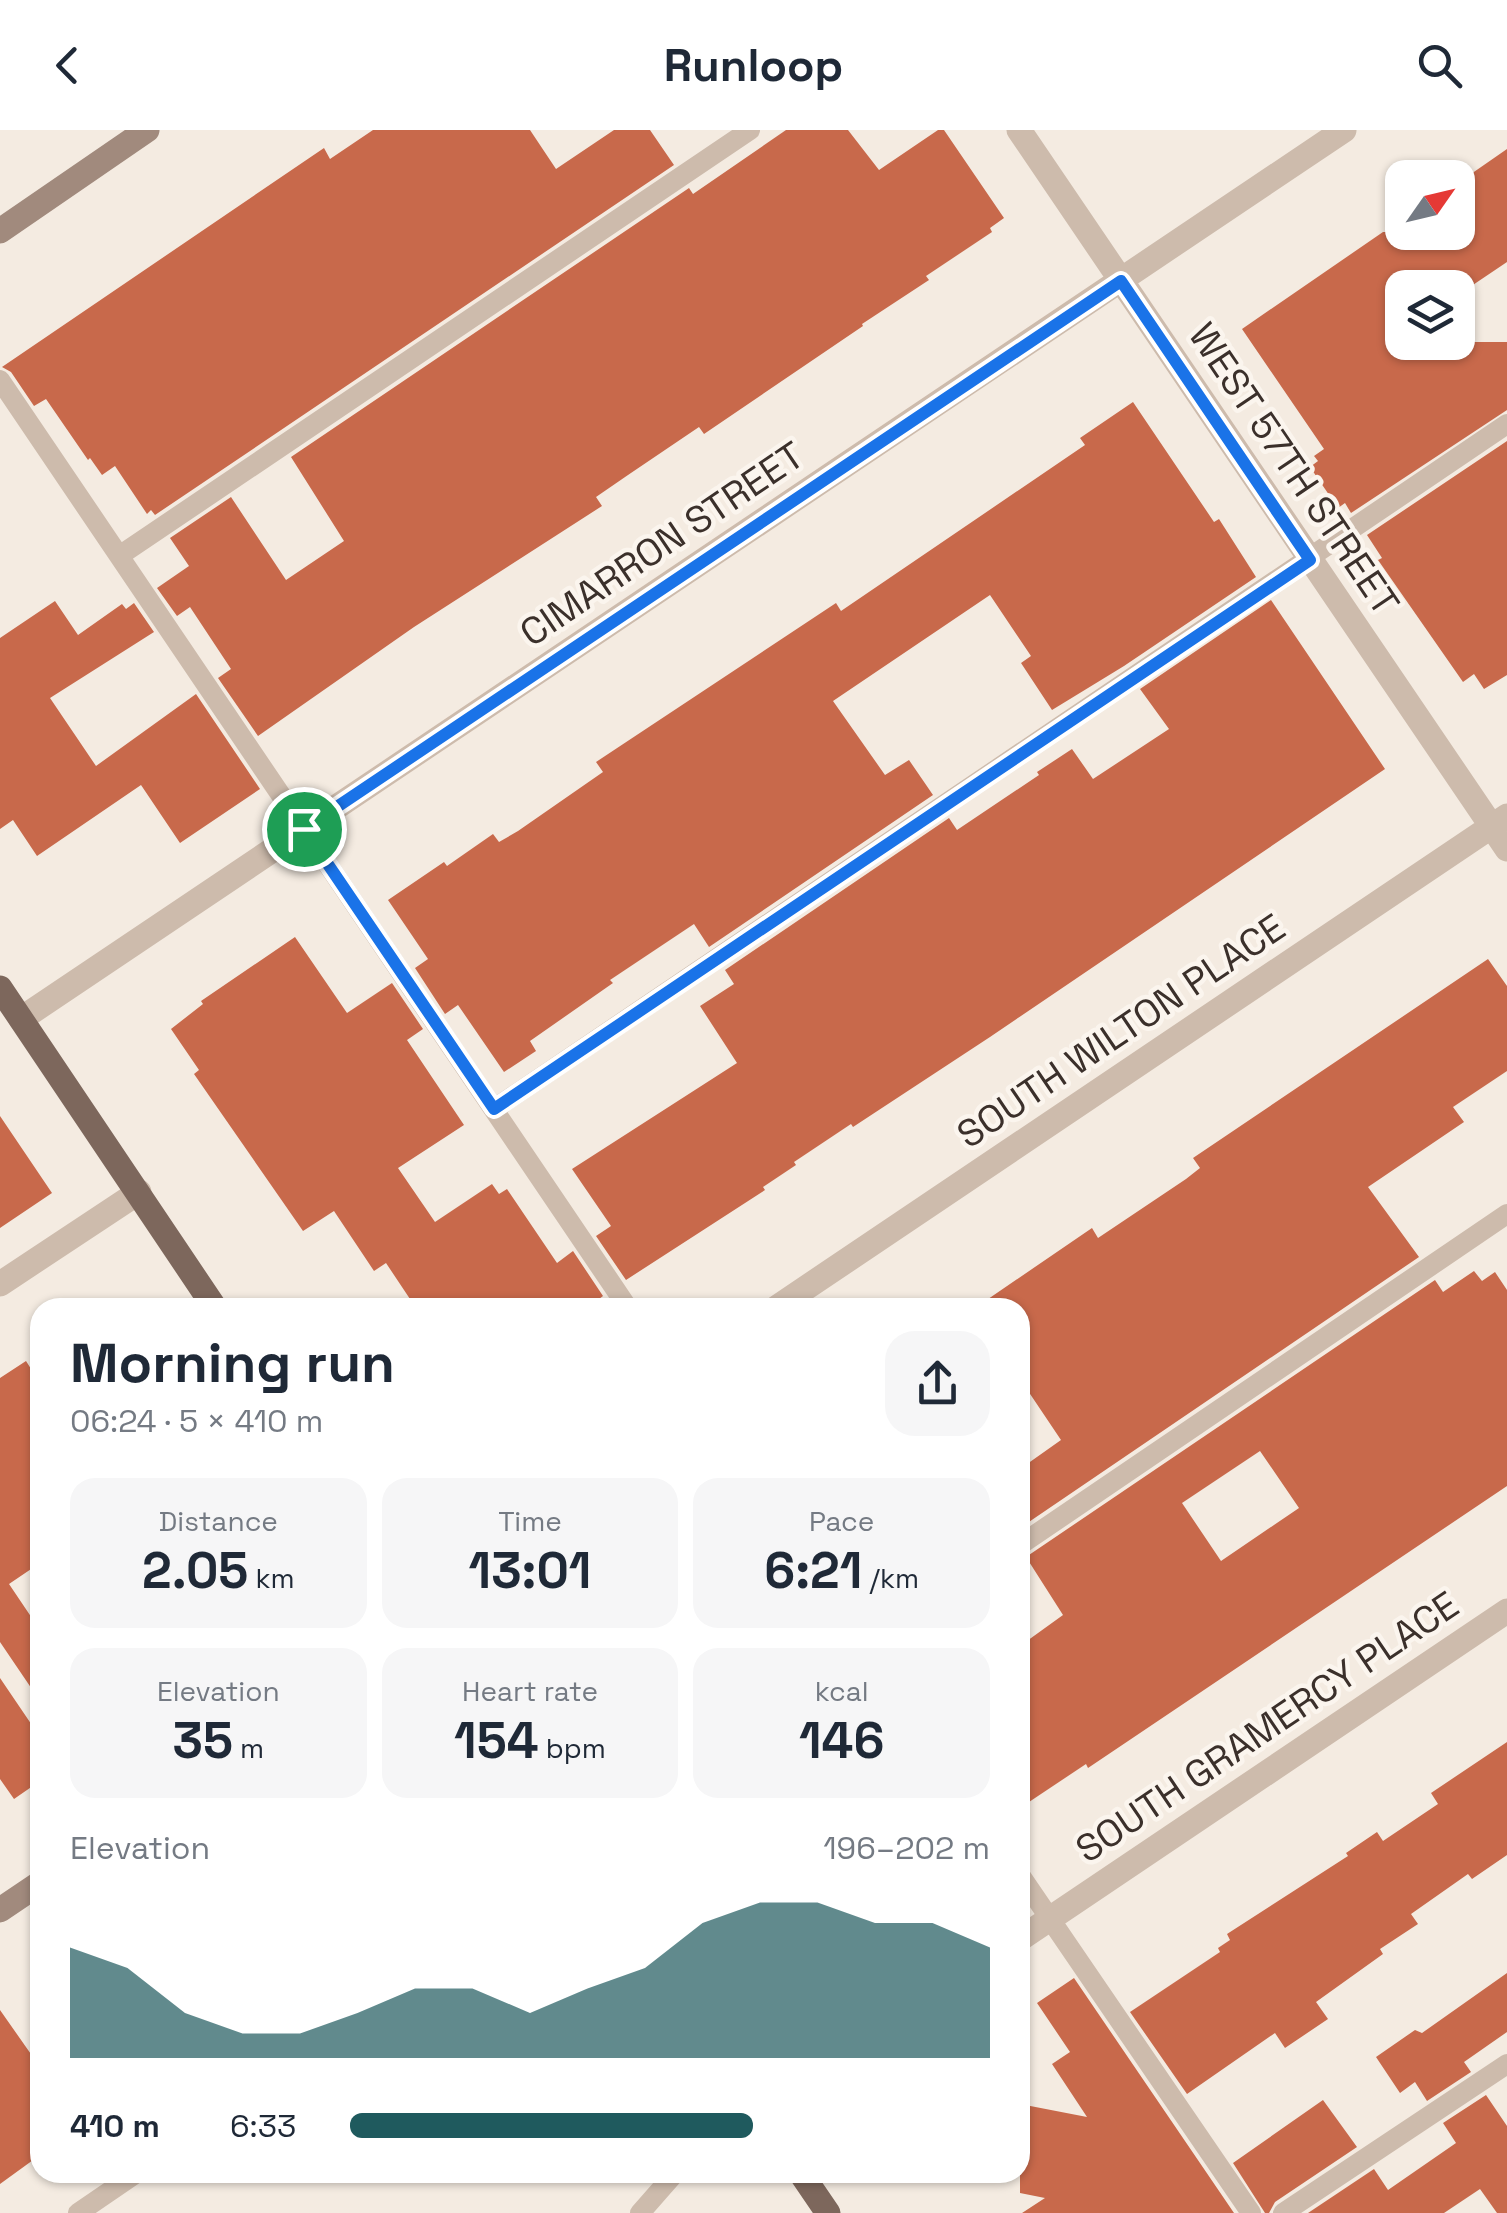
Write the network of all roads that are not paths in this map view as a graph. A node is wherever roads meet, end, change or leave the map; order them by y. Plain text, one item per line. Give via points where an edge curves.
1 (147, 130) edge
2 (750, 130) edge
3 (1019, 130) edge
4 (1344, 130) edge
5 (0, 232) edge
6 (1121, 281) junction
7 (0, 380) edge
8 (1507, 424) edge
9 (119, 556) junction
10 (1310, 560) junction
11 (1499, 821) edge
12 (304, 829) junction
13 (1507, 849) edge
14 (0, 988) edge
15 (22, 1019) junction
16 (494, 1109) junction
17 (139, 1192) junction
18 (1507, 1214) edge
19 (0, 1284) edge
20 (209, 1298) edge
21 (621, 1298) edge
22 (791, 1298) edge
23 (1030, 1538) edge
24 (1507, 1610) edge
25 (30, 1890) edge
26 (1030, 1890) edge
27 (0, 1910) edge
28 (1050, 1918) junction
29 (1030, 1932) edge
30 (1507, 2064) edge
31 (122, 2183) edge
32 (666, 2183) edge
33 (808, 2183) edge
34 (78, 2213) edge
35 (640, 2213) edge
36 (828, 2213) edge
37 (1251, 2213) edge
38 (1284, 2213) edge

1 - 5 main road
2 - 9 lane
3 - 6 street, WEST 57TH STREET
4 - 6 street, CIMARRON STREET
6 - 10 street, WEST 57TH STREET
6 - 12 street, CIMARRON STREET
7 - 9 lane
8 - 10 lane
9 - 12 lane
10 - 11 street, WEST 57TH STREET
10 - 16 lane
11 - 13 street, WEST 57TH STREET
11 - 22 street, SOUTH WILTON PLACE
12 - 15 street, CIMARRON STREET
12 - 16 lane
14 - 15 main road
15 - 17 main road
16 - 21 lane
17 - 19 street
17 - 20 main road
18 - 23 lane
24 - 28 street, SOUTH GRAMERCY PLACE
25 - 27 main road
26 - 28 lane
28 - 29 street, SOUTH GRAMERCY PLACE
28 - 37 lane
30 - 38 lane
31 - 34 lane
32 - 35 lane
33 - 36 main road

